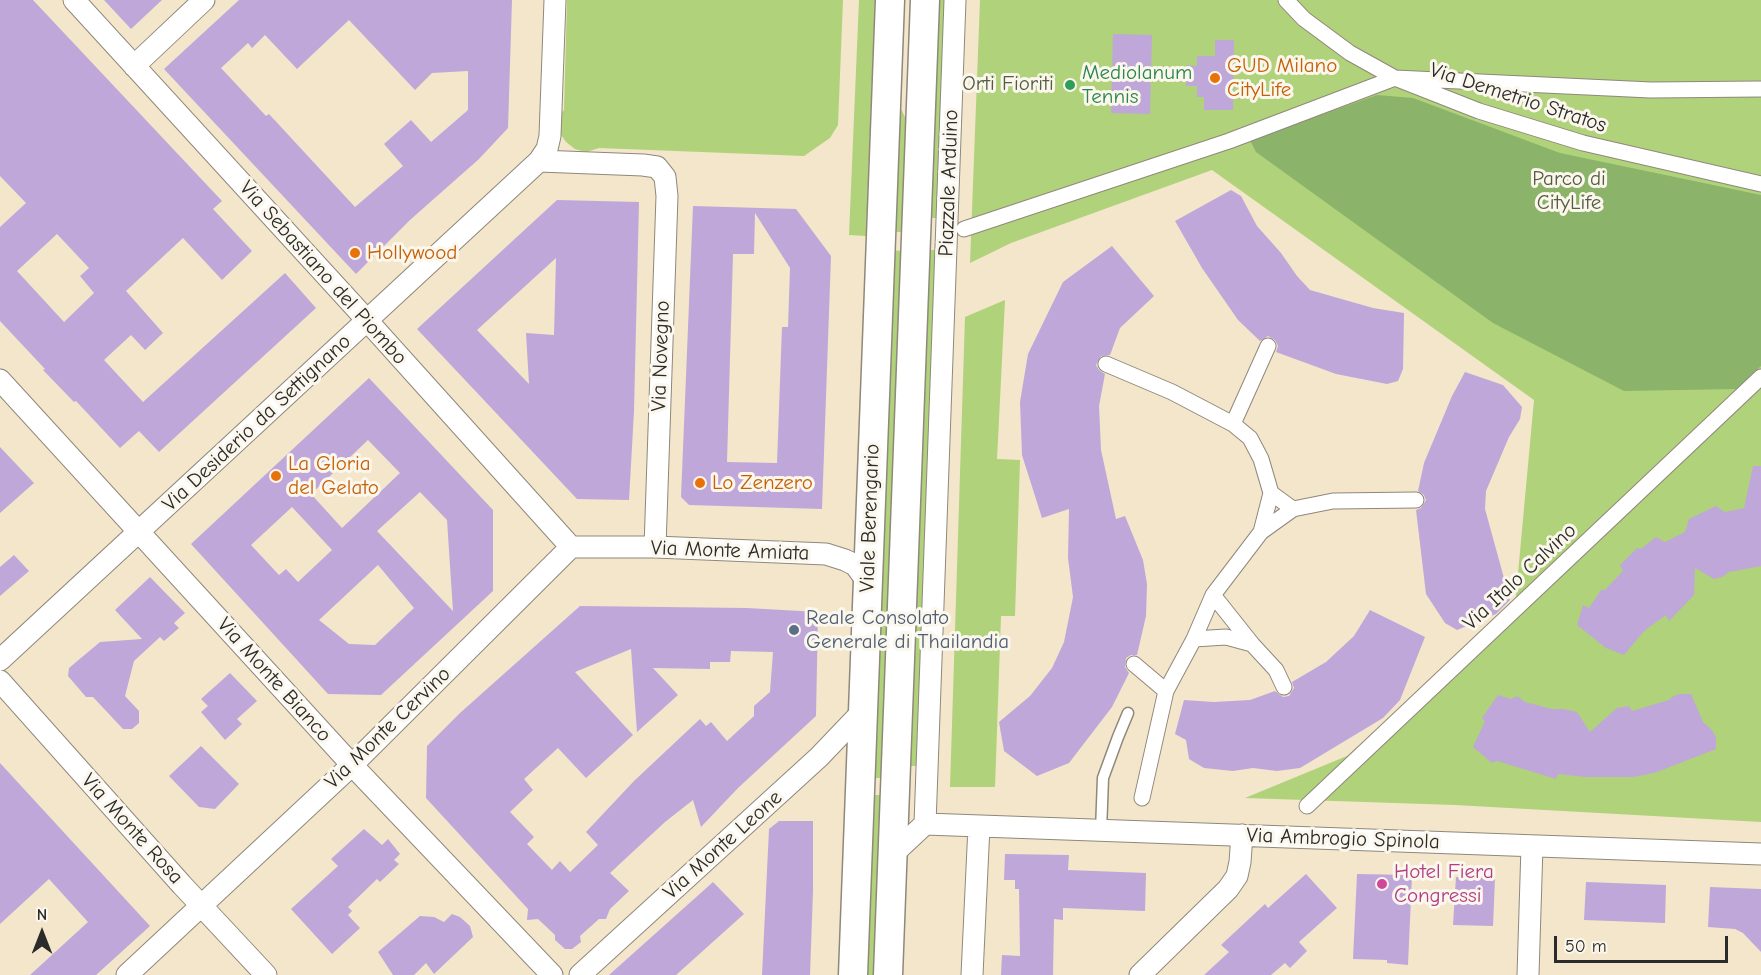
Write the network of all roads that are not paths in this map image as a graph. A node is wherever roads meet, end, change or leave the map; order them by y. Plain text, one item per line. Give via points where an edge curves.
1 (74, 0) edge
2 (204, 0) edge
3 (555, 0) edge
4 (890, 0) edge
5 (907, 0) edge
6 (925, 0) edge
7 (955, 0) edge
8 (1286, 0) edge
9 (134, 66) junction
10 (1395, 78) junction
11 (1761, 89) edge
12 (921, 122) junction
13 (539, 161) junction
14 (1761, 184) edge
15 (964, 229) dead end
16 (917, 243) joint
17 (368, 321) junction
18 (1268, 346) dead end
19 (1107, 364) dead end
20 (1761, 377) edge
21 (0, 380) edge
22 (1233, 424) junction
23 (1271, 494) junction
24 (1416, 500) dead end
25 (1293, 509) junction
26 (139, 532) junction
27 (1261, 532) junction
28 (571, 548) junction
29 (655, 548) junction
30 (867, 593) junction
31 (1213, 595) junction
32 (1194, 639) junction
33 (1252, 644) junction
34 (0, 660) edge
35 (1134, 664) dead end
36 (0, 681) edge
37 (1284, 687) dead end
38 (1166, 691) junction
39 (862, 712) junction
40 (1128, 713) dead end
41 (352, 765) junction
42 (1142, 798) dead end
43 (1307, 806) dead end
44 (925, 824) junction
45 (979, 826) junction
46 (1101, 831) junction
47 (1242, 836) junction
48 (1532, 846) junction
49 (894, 853) junction
50 (1761, 854) edge
51 (201, 905) junction
52 (126, 975) edge
53 (266, 975) edge
54 (552, 975) edge
55 (580, 975) edge
56 (853, 975) edge
57 (888, 975) edge
58 (972, 975) edge
59 (1140, 975) edge
60 (1527, 975) edge

1 - 9 street, Via Sebastiano del Piombo
2 - 9 street
3 - 13 street via 550,136
4 - 30 main road, Viale Berengario
5 - 12 main road via 905,76
6 - 12 main road, Piazzale Arduino
7 - 44 street, Piazzale Arduino
8 - 10 street, Via Demetrio Stratos via 1350,53
9 - 17 street, Via Sebastiano del Piombo
10 - 11 street via 1651,90
10 - 14 street, Via Demetrio Stratos via 1479,111 1582,143
10 - 15 street via 1228,141
12 - 16 main road, Piazzale Arduino
13 - 17 street, Via Desiderio da Settignano
13 - 29 street, Via Novegno via 657,166 665,177
16 - 49 main road, Viale Berengario
17 - 26 street, Via Desiderio da Settignano
17 - 28 street, Via Sebastiano del Piombo
18 - 22 street
19 - 22 street
20 - 43 street, Via Italo Calvino
21 - 26 street, Via Monte Bianco
22 - 23 street via 1250,438
23 - 25 street
23 - 27 street
24 - 25 street via 1333,501
25 - 27 street
26 - 34 street, Via Desiderio da Settignano
26 - 41 street, Via Monte Bianco
27 - 31 street
28 - 29 street, Via Monte Amiata
28 - 41 street, Via Monte Cervino
29 - 30 street, Via Monte Amiata via 834,556 855,565 864,577
30 - 39 main road, Viale Berengario
31 - 32 street
31 - 33 street
32 - 33 street via 1226,637
32 - 38 street
33 - 37 street via 1276,670
35 - 38 street
36 - 51 street, Via Monte Rosa
38 - 42 street
39 - 55 street, Via Monte Leone via 819,757
39 - 56 main road, Viale Berengario
40 - 46 lane via 1103,778
41 - 51 street, Via Monte Cervino
41 - 54 street, Via Monte Bianco
44 - 45 street, Via Ambrogio Spinola
44 - 49 street
45 - 46 street, Via Ambrogio Spinola
45 - 58 street
46 - 47 street, Via Ambrogio Spinola
47 - 48 street, Via Ambrogio Spinola
47 - 59 street via 1237,876 1228,889
48 - 50 street, Via Ambrogio Spinola
48 - 60 street
49 - 57 main road, Viale Berengario
51 - 52 street, Via Monte Cervino
51 - 53 street, Via Monte Rosa

